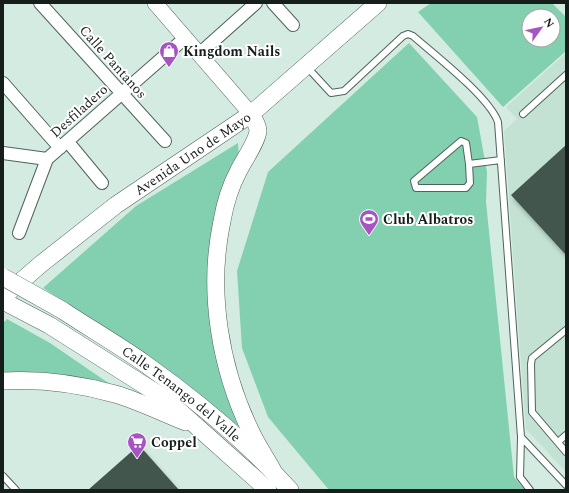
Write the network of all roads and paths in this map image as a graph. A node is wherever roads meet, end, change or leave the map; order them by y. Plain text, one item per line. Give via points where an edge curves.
1 (40, 3) edge
2 (155, 3) edge
3 (256, 3) edge
4 (272, 3) edge
5 (378, 3) edge
6 (293, 25) dead end
7 (185, 38) junction
8 (199, 54) junction
9 (306, 66) junction
10 (566, 75) edge
11 (3, 83) edge
12 (121, 93) junction
13 (251, 114) junction
14 (523, 114) dead end
15 (165, 141) dead end
16 (64, 145) junction
17 (3, 152) edge
18 (47, 159) junction
19 (501, 160) junction
20 (468, 164) junction
21 (102, 183) dead end
22 (19, 233) dead end
23 (3, 277) edge
24 (3, 297) edge
25 (3, 301) edge
26 (566, 330) edge
27 (3, 381) edge
28 (198, 427) junction
29 (566, 434) edge
30 (521, 437) junction
31 (558, 442) junction
32 (566, 452) edge
33 (273, 471) junction
34 (3, 476) edge
35 (566, 485) edge
36 (16, 490) edge
37 (268, 490) edge
38 (290, 490) edge
39 (530, 490) edge

1 - 12 street, Calle Pantanos
2 - 7 street
3 - 8 street
4 - 6 street
5 - 9 main road, Avenida Uno de Mayo
7 - 8 street
7 - 12 street, Desfiladero
8 - 13 street
9 - 13 main road, Avenida Uno de Mayo
9 - 19 lane via 331,93 339,93 403,36 413,36 471,88 495,115 498,122
10 - 14 lane
11 - 16 street
12 - 15 street, Calle Pantanos
12 - 16 street, Desfiladero
13 - 24 main road, Avenida Uno de Mayo via 116,205
13 - 33 main road via 256,124 257,135 237,172 226,204 216,253 216,287 224,351 236,394 251,433
16 - 18 street, Desfiladero
16 - 21 street
17 - 18 street
18 - 22 street, Desfiladero
19 - 20 lane
19 - 30 lane
20 - 20 lane via 470,183 466,188 416,188 414,185 414,181 461,141 466,143
23 - 33 main road, Calle Tenango del Valle, bridge via 62,310 142,362 202,407
25 - 28 main road via 49,325 166,399
26 - 31 lane via 532,358 531,364 532,412
27 - 28 main road via 69,384 116,394
28 - 37 main road
29 - 31 lane
30 - 35 lane
30 - 39 lane via 520,477
31 - 32 lane
33 - 38 main road, Calle Tenango del Valle
34 - 36 lane

